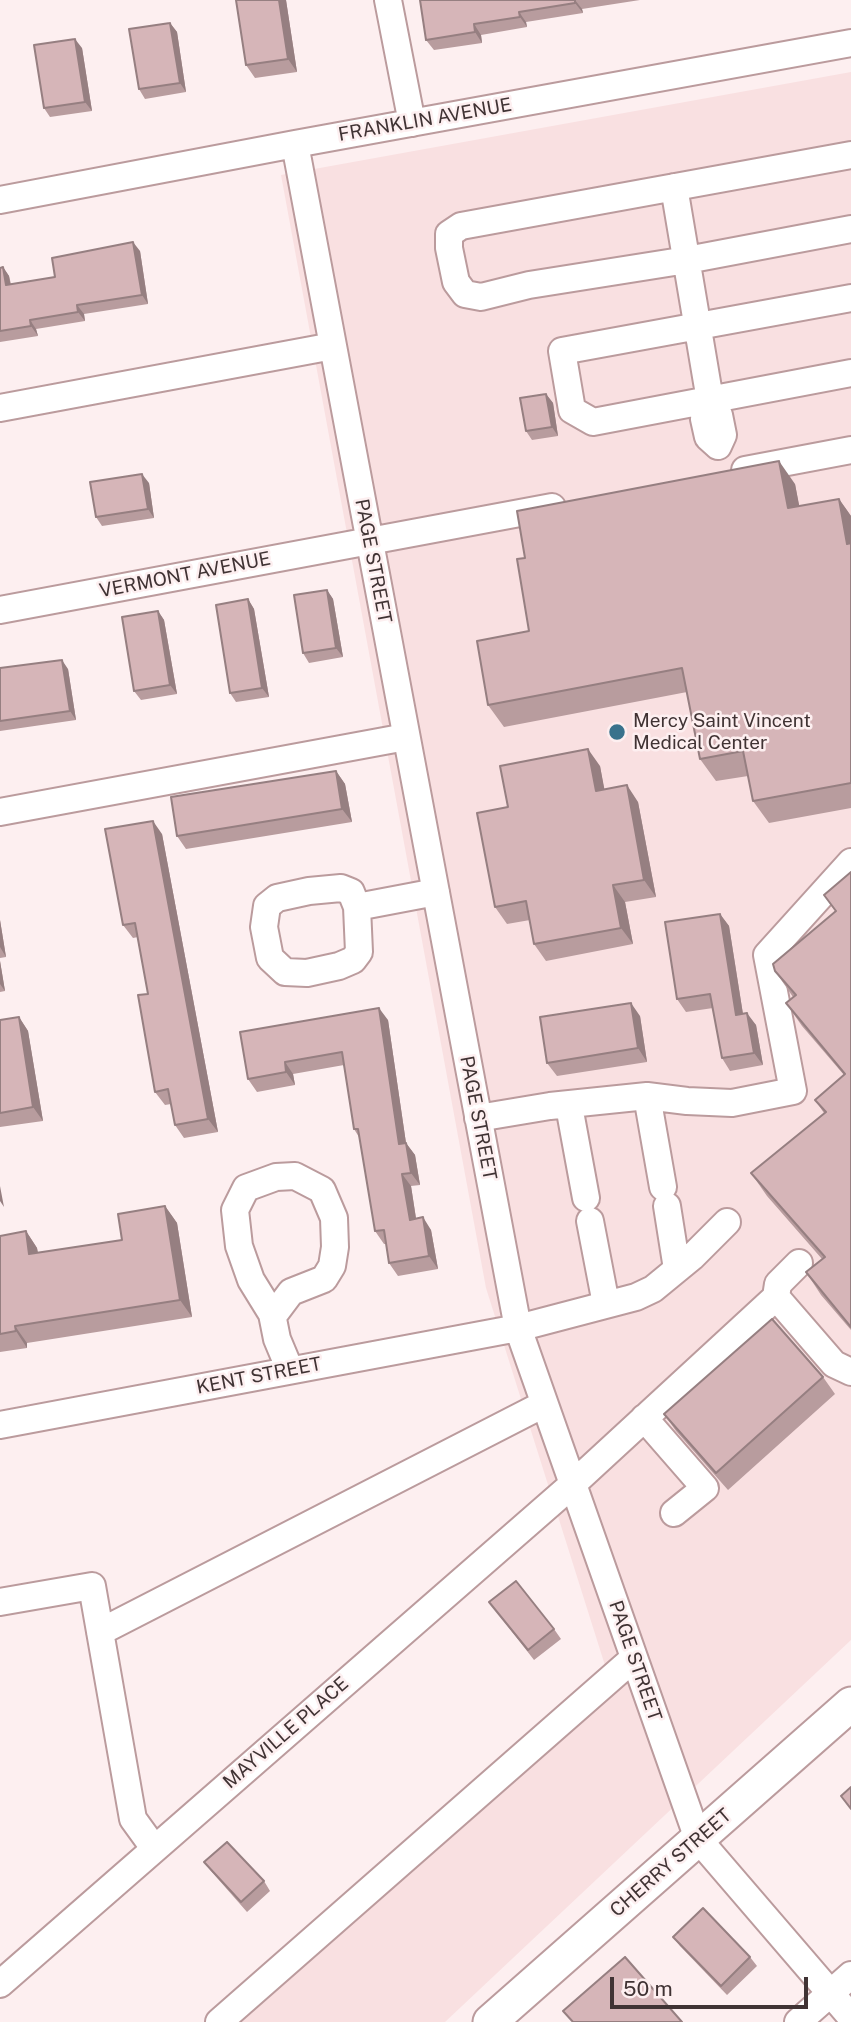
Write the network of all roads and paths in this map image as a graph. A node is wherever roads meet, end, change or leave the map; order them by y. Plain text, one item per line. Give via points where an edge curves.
1 (388, 0) edge
2 (851, 43) edge
3 (412, 123) junction
4 (295, 144) junction
5 (851, 155) edge
6 (674, 187) junction
7 (0, 200) edge
8 (851, 229) edge
9 (687, 260) junction
10 (851, 298) edge
11 (699, 325) junction
12 (333, 346) junction
13 (851, 373) edge
14 (710, 403) junction
15 (0, 408) edge
16 (851, 450) edge
17 (575, 503) edge
18 (370, 541) junction
19 (0, 610) edge
20 (407, 737) junction
21 (0, 812) edge
22 (851, 862) edge
23 (436, 892) junction
24 (357, 907) dead end
25 (647, 1096) junction
26 (569, 1106) junction
27 (478, 1118) junction
28 (727, 1222) dead end
29 (799, 1263) edge
30 (677, 1269) junction
31 (776, 1297) junction
32 (606, 1304) junction
33 (273, 1316) junction
34 (517, 1328) junction
35 (290, 1370) junction
36 (851, 1372) edge
37 (544, 1404) junction
38 (644, 1418) junction
39 (0, 1425) edge
40 (573, 1484) junction
41 (674, 1513) dead end
42 (0, 1602) edge
43 (100, 1632) junction
44 (634, 1658) junction
45 (851, 1704) edge
46 (698, 1839) junction
47 (154, 1848) junction
48 (851, 1975) edge
49 (0, 1984) edge
50 (830, 1993) junction
51 (851, 2017) edge
52 (219, 2022) edge
53 (490, 2022) edge
54 (798, 2022) edge

1 - 3 street
2 - 3 street, FRANKLIN AVENUE
3 - 4 street, FRANKLIN AVENUE
4 - 7 street, FRANKLIN AVENUE
4 - 12 street, PAGE STREET
5 - 6 street
6 - 9 street
6 - 9 street via 461,226 449,234 449,248 456,282 465,294 481,297
8 - 9 street
9 - 11 street
10 - 11 street
11 - 14 street
11 - 14 street via 562,351 572,410 593,422
12 - 15 street
12 - 18 street, PAGE STREET
13 - 14 street
14 - 16 street via 704,419 725,474
17 - 18 street, VERMONT AVENUE
18 - 19 street, VERMONT AVENUE
18 - 20 street, PAGE STREET
20 - 21 street
20 - 23 street, PAGE STREET
22 - 25 street via 767,955 793,1091 732,1103
23 - 24 street
23 - 27 street, PAGE STREET
25 - 26 street
25 - 30 street
26 - 27 street
26 - 32 street
27 - 34 street, PAGE STREET
28 - 30 street, KENT STREET
29 - 31 street, MAYVILLE PLACE via 778,1284
30 - 32 street, KENT STREET via 653,1289
31 - 36 street via 834,1364
31 - 38 street, MAYVILLE PLACE
32 - 34 street, KENT STREET
33 - 33 street via 251,1280 239,1246 235,1210 246,1188 276,1177 295,1176 322,1190 334,1218 335,1247 324,1279 291,1292
33 - 35 street
34 - 35 street, KENT STREET
34 - 37 street, PAGE STREET
35 - 39 street, KENT STREET
37 - 40 street, PAGE STREET
37 - 43 street
38 - 40 street, MAYVILLE PLACE
38 - 41 street via 705,1488
40 - 44 street, PAGE STREET
40 - 47 street, MAYVILLE PLACE
42 - 43 street via 92,1586
43 - 47 street via 133,1819
44 - 46 street, PAGE STREET
44 - 52 street
45 - 46 main road, CHERRY STREET
46 - 50 street, PAGE STREET
46 - 53 main road, CHERRY STREET
47 - 49 street, MAYVILLE PLACE
48 - 50 street
50 - 51 street, PAGE STREET
50 - 54 street

